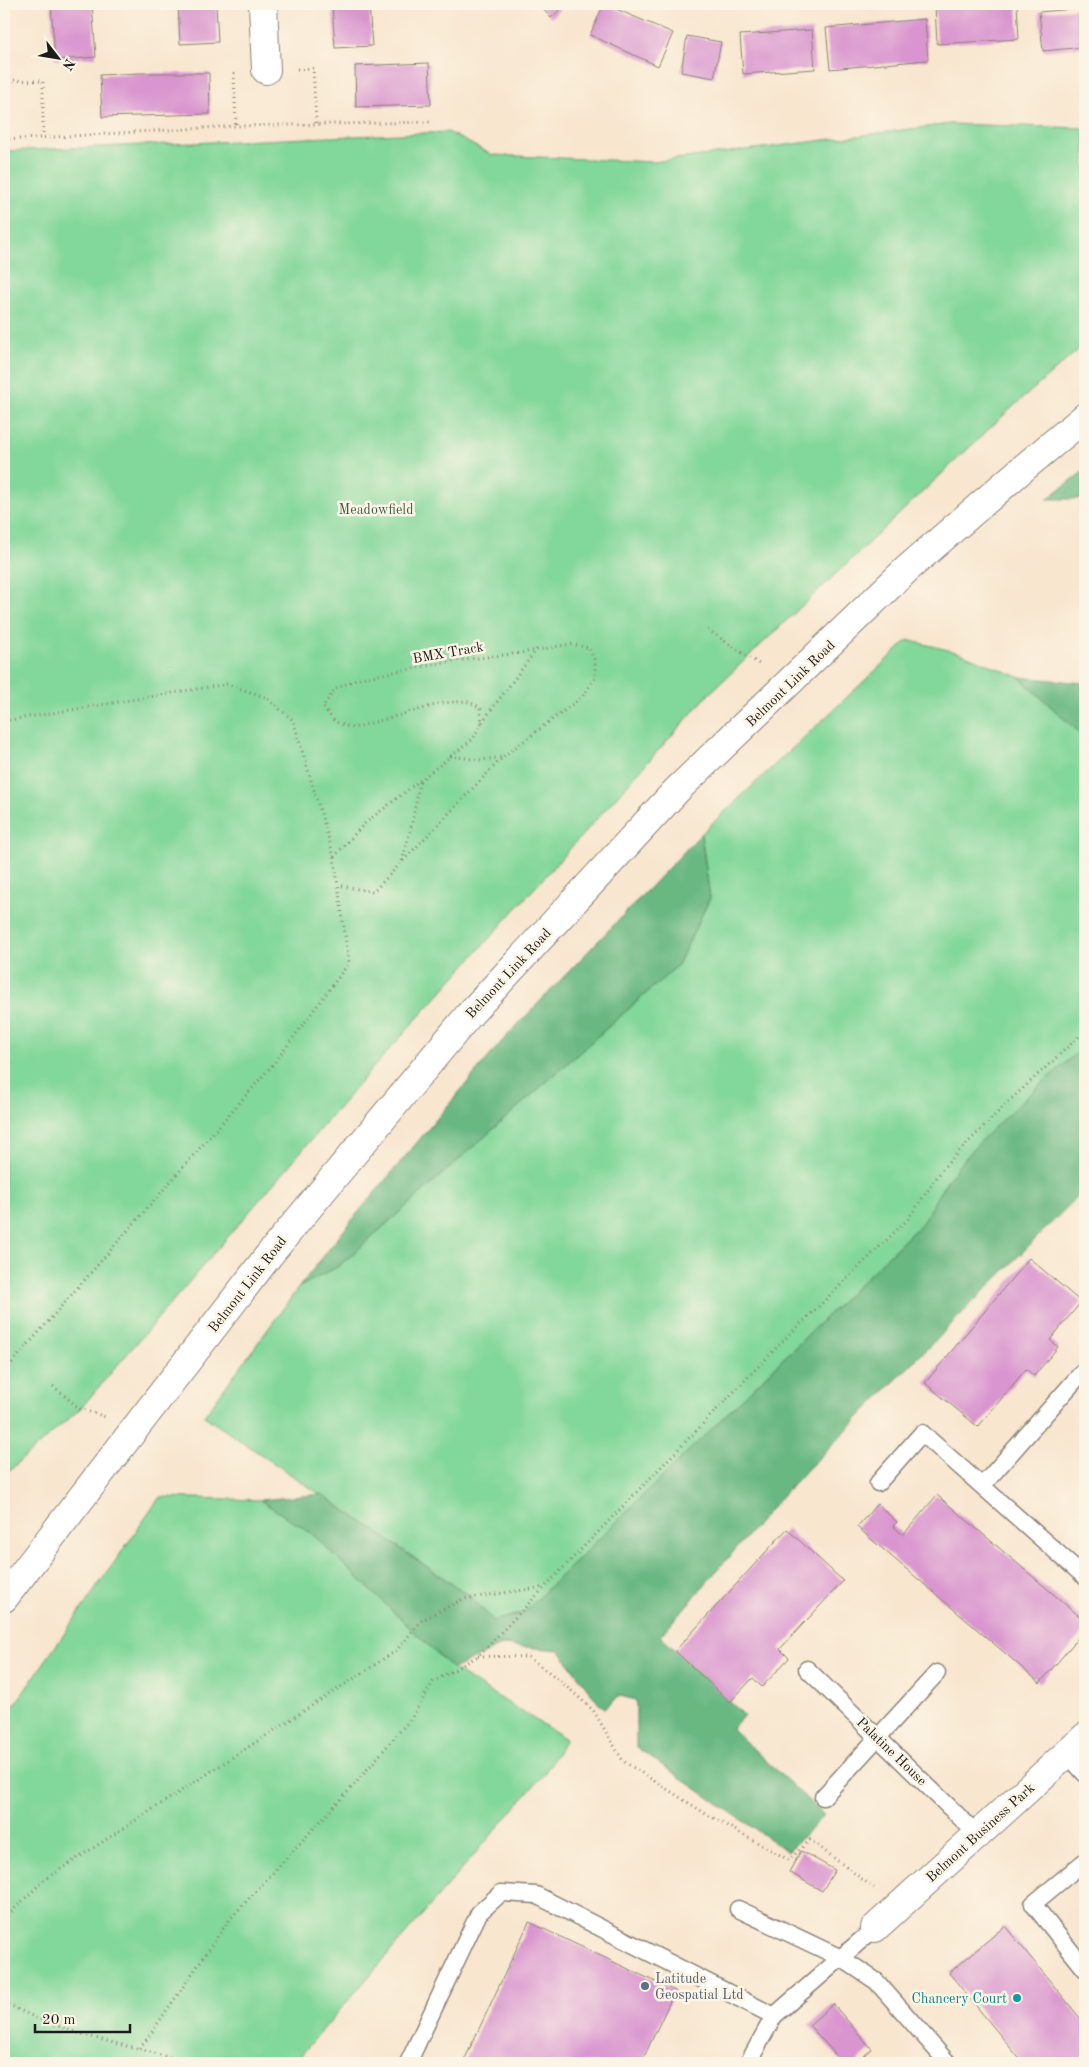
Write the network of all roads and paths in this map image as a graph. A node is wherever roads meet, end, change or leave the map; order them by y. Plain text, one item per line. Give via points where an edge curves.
1 (263, 4) edge
2 (266, 70) dead end
3 (4, 80) edge
4 (430, 122) dead end
5 (43, 137) junction
6 (4, 140) edge
7 (1085, 417) edge
8 (708, 630) dead end
9 (538, 648) junction
10 (791, 682) junction
11 (4, 721) edge
12 (482, 722) junction
13 (450, 756) junction
14 (504, 756) junction
15 (420, 779) junction
16 (334, 857) junction
17 (401, 862) junction
18 (338, 885) junction
19 (1085, 1031) edge
20 (1085, 1369) edge
21 (4, 1372) edge
22 (53, 1386) dead end
23 (136, 1426) junction
24 (878, 1483) dead end
25 (982, 1486) junction
26 (1085, 1577) edge
27 (545, 1586) junction
28 (4, 1598) edge
29 (478, 1656) junction
30 (807, 1669) dead end
31 (937, 1672) dead end
32 (878, 1737) junction
33 (1076, 1746) edge
34 (1085, 1774) edge
35 (823, 1797) dead end
36 (978, 1834) junction
37 (1085, 1861) edge
38 (899, 1906) junction
39 (738, 1909) dead end
40 (4, 1919) edge
41 (875, 1928) joint
42 (1080, 1950) edge
43 (840, 1958) junction
44 (1085, 1969) edge
45 (4, 2002) edge
46 (774, 2016) junction
47 (140, 2050) junction
48 (189, 2063) edge
49 (408, 2063) edge
50 (748, 2063) edge
51 (948, 2063) edge

1 - 2 street
3 - 5 path via 43,81
4 - 5 path via 236,126
5 - 6 path
7 - 10 street, Belmont Link Road via 907,569
8 - 10 path via 749,659
9 - 12 path
9 - 12 path, BMX Track via 356,679 334,690 323,708 335,722 353,728 443,703 466,701 480,708
9 - 14 path, BMX Track via 571,644 588,648 595,660 595,678 582,697
10 - 23 street, Belmont Link Road via 677,790 468,1016 269,1255
11 - 16 path via 227,684 265,697 293,720
12 - 13 path via 473,739
13 - 14 path via 481,760
13 - 15 path
14 - 17 path, BMX Track
15 - 16 path via 364,824
15 - 17 path
16 - 18 path
17 - 18 path, BMX Track via 373,892
18 - 21 path via 349,963 275,1062
19 - 27 path via 944,1167 908,1219 784,1340
20 - 25 lane
22 - 23 path via 80,1408
23 - 28 street, Belmont Link Road
24 - 25 lane via 922,1433
25 - 26 lane
27 - 29 path
27 - 40 path via 463,1599 422,1620 396,1651 44,1880
29 - 38 path via 528,1657 593,1710 622,1761 706,1814 789,1860 810,1840
29 - 47 path via 433,1682 407,1723 354,1785 230,1919
30 - 32 lane, Palatine House
31 - 32 lane
32 - 35 lane
32 - 36 lane, Palatine House
33 - 34 lane
33 - 36 street, Belmont Business Park
36 - 38 street, Belmont Business Park
37 - 42 lane via 1033,1904
38 - 41 street, Belmont Business Park
39 - 43 lane
41 - 43 lane
42 - 44 lane
43 - 46 lane
43 - 51 lane via 876,1981
45 - 47 path via 98,2040
46 - 49 lane via 536,1895 501,1893 480,1913
46 - 50 lane
47 - 48 path

